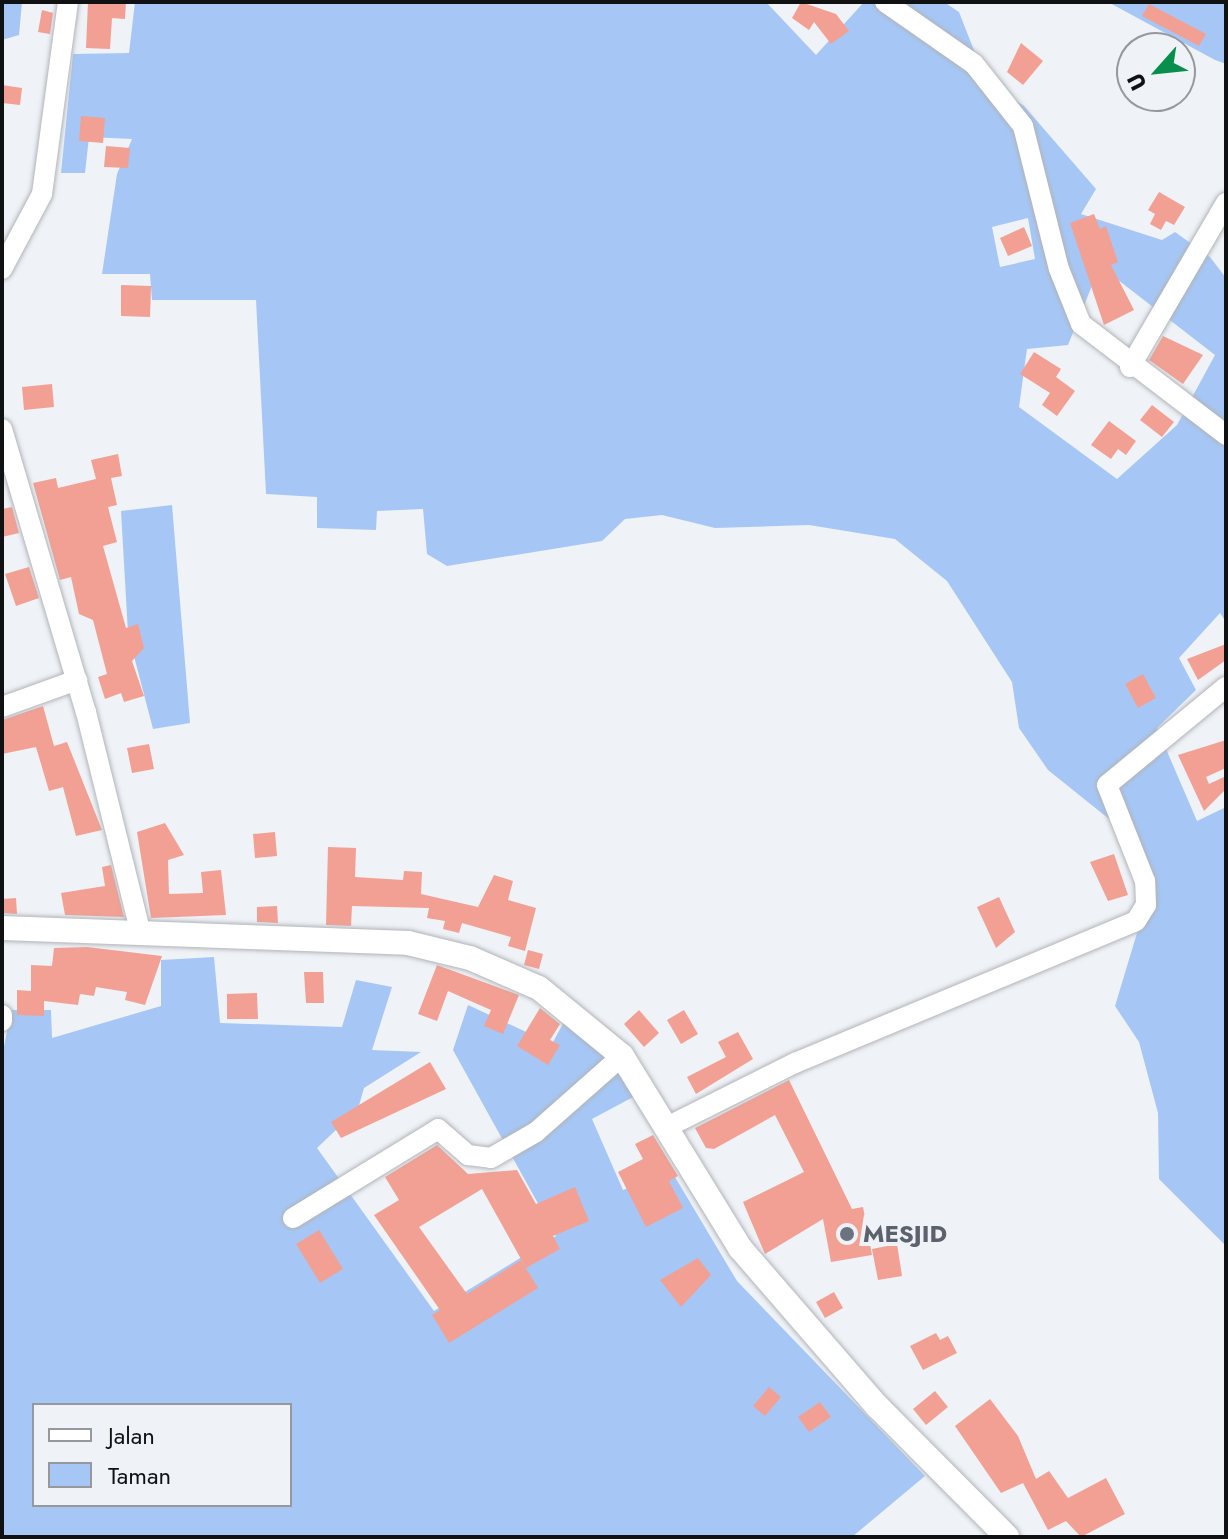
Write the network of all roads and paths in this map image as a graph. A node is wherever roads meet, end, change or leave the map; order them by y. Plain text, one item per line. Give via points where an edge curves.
1 (68, 2) edge
2 (885, 2) edge
3 (1226, 203) edge
4 (2, 269) edge
5 (1130, 367) junction
6 (2, 429) edge
7 (1226, 435) edge
8 (77, 680) junction
9 (1226, 687) edge
10 (2, 707) edge
11 (2, 928) edge
12 (141, 934) junction
13 (622, 1056) junction
14 (671, 1125) junction
15 (293, 1218) dead end
16 (1007, 1537) edge

1 - 4 street via 45,180
2 - 5 street via 974,64 1000,92 1033,153 1073,310
3 - 5 street
5 - 7 street
6 - 8 street
8 - 10 street
8 - 12 street
9 - 14 street via 1107,785 1145,881 1146,905 1136,921 795,1063
11 - 12 street
12 - 13 street via 361,938 435,949 539,988
13 - 14 street
13 - 15 street via 536,1132 491,1158 468,1155 438,1129
14 - 16 street via 706,1196 772,1287

